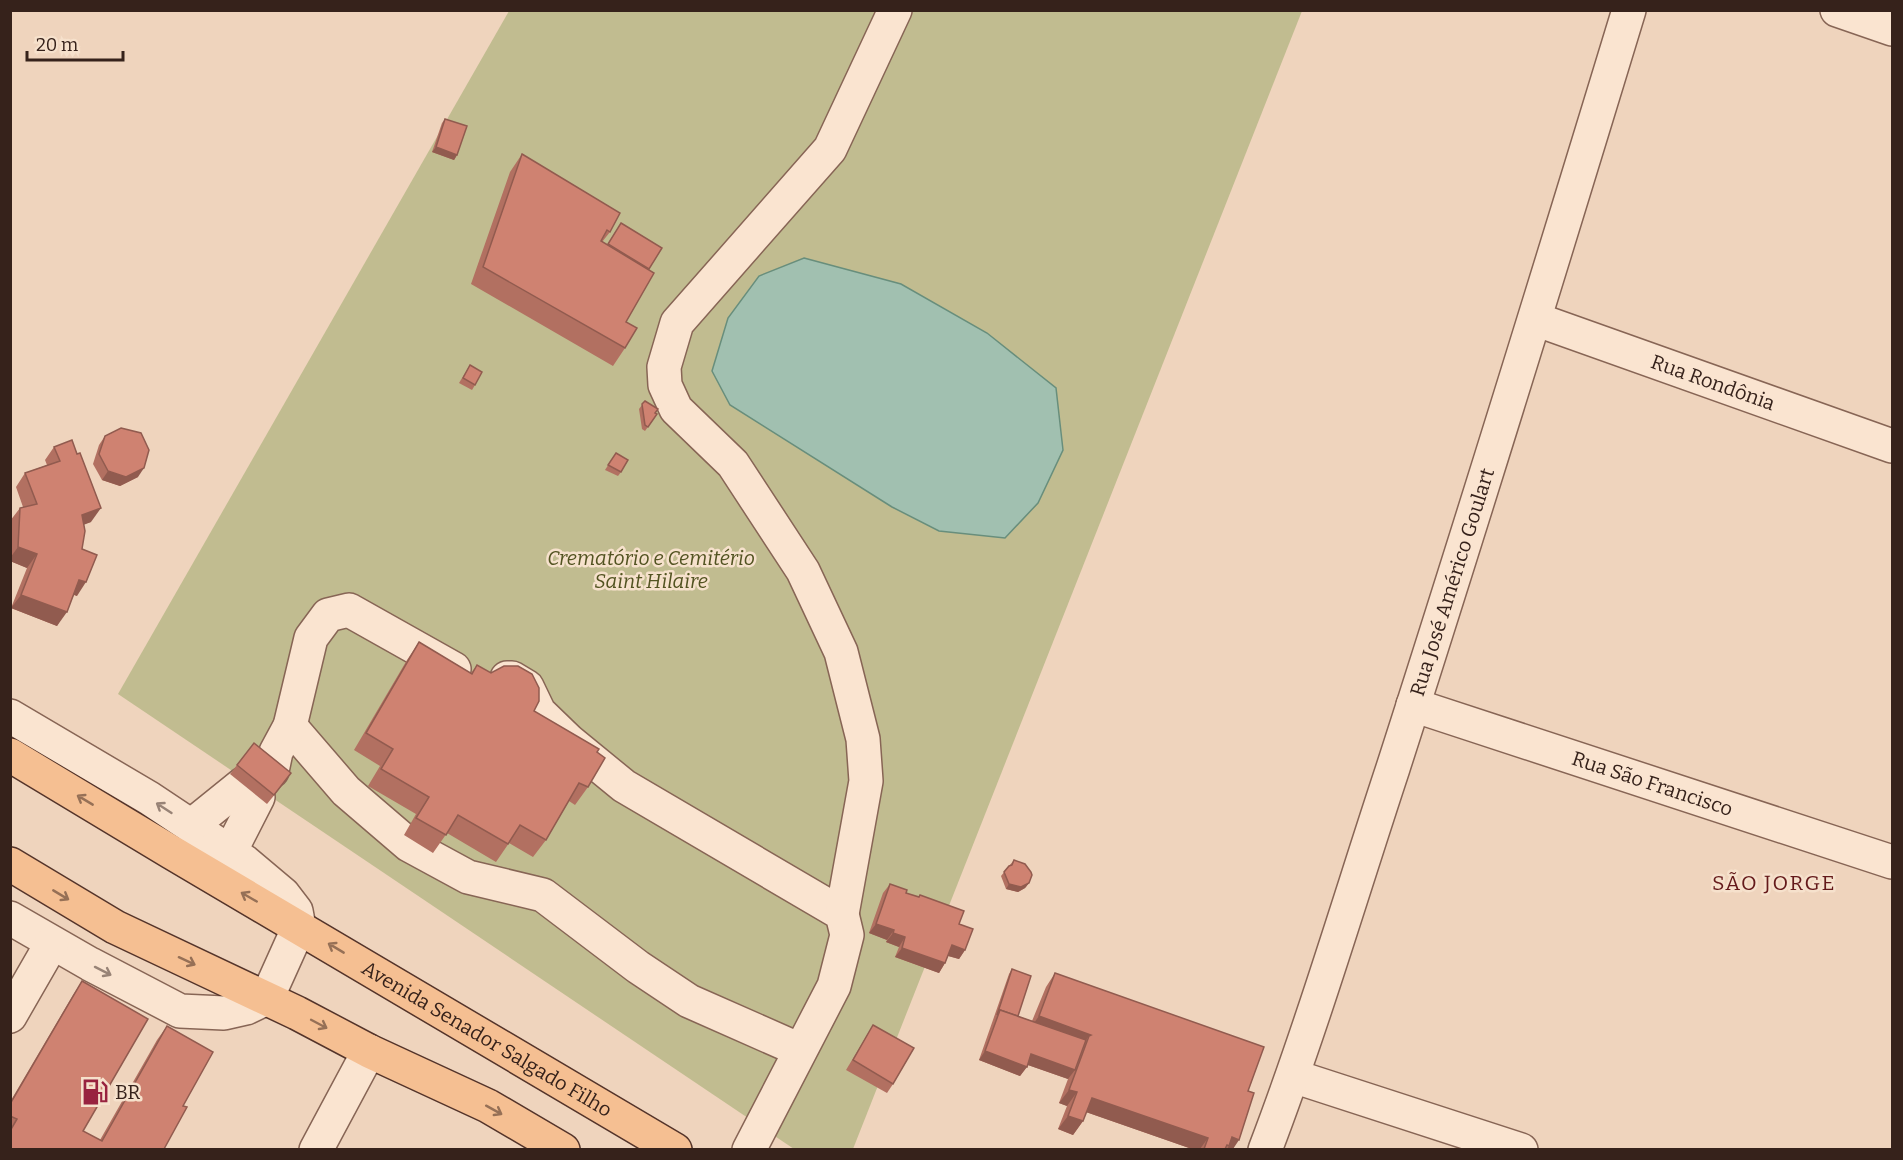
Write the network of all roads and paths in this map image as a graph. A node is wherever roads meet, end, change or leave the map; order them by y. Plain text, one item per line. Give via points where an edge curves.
1 (895, 10) edge
2 (1629, 10) edge
3 (1837, 10) edge
4 (1893, 29) edge
5 (1535, 319) junction
6 (1893, 446) edge
7 (1413, 705) junction
8 (10, 716) edge
9 (10, 755) edge
10 (267, 766) junction
11 (191, 826) junction
12 (230, 852) junction
13 (1893, 862) edge
14 (10, 864) edge
15 (842, 914) junction
16 (10, 918) edge
17 (299, 927) junction
18 (52, 942) junction
19 (267, 998) junction
20 (10, 1016) edge
21 (800, 1050) junction
22 (369, 1051) junction
23 (1293, 1076) junction
24 (316, 1149) edge
25 (563, 1149) edge
26 (675, 1149) edge
27 (749, 1149) edge
28 (1265, 1149) edge
29 (1521, 1149) edge

1 - 15 street via 830,149 677,323 664,367 665,385 676,409 733,464 803,571 841,652 863,739 866,781
2 - 5 street, Rua José Américo Goulart
3 - 4 street
5 - 6 street, Rua Rondônia
5 - 7 street, Rua José Américo Goulart
7 - 13 street, Rua São Francisco
7 - 23 street, Rua José Américo Goulart
11 -> 8 street
17 -> 9 main road, Avenida Senador Salgado Filho
10 - 11 street
10 - 12 street
10 - 15 street via 311,638 328,615 349,610 454,670 512,678 528,687 538,712 624,786
10 - 21 street via 346,791 409,845 468,877 543,896 688,1001
11 - 12 street
12 - 17 street via 283,894 296,911
14 -> 19 main road via 115,927
15 - 21 street via 847,935 834,986
16 - 18 street
17 - 19 street
26 -> 17 main road, Avenida Senador Salgado Filho
18 -> 19 street via 180,1011 224,1013
18 - 20 street
19 -> 22 main road
21 - 27 street
22 - 24 street
22 -> 25 main road via 488,1107
23 - 28 street, Rua José Américo Goulart
23 - 29 street

